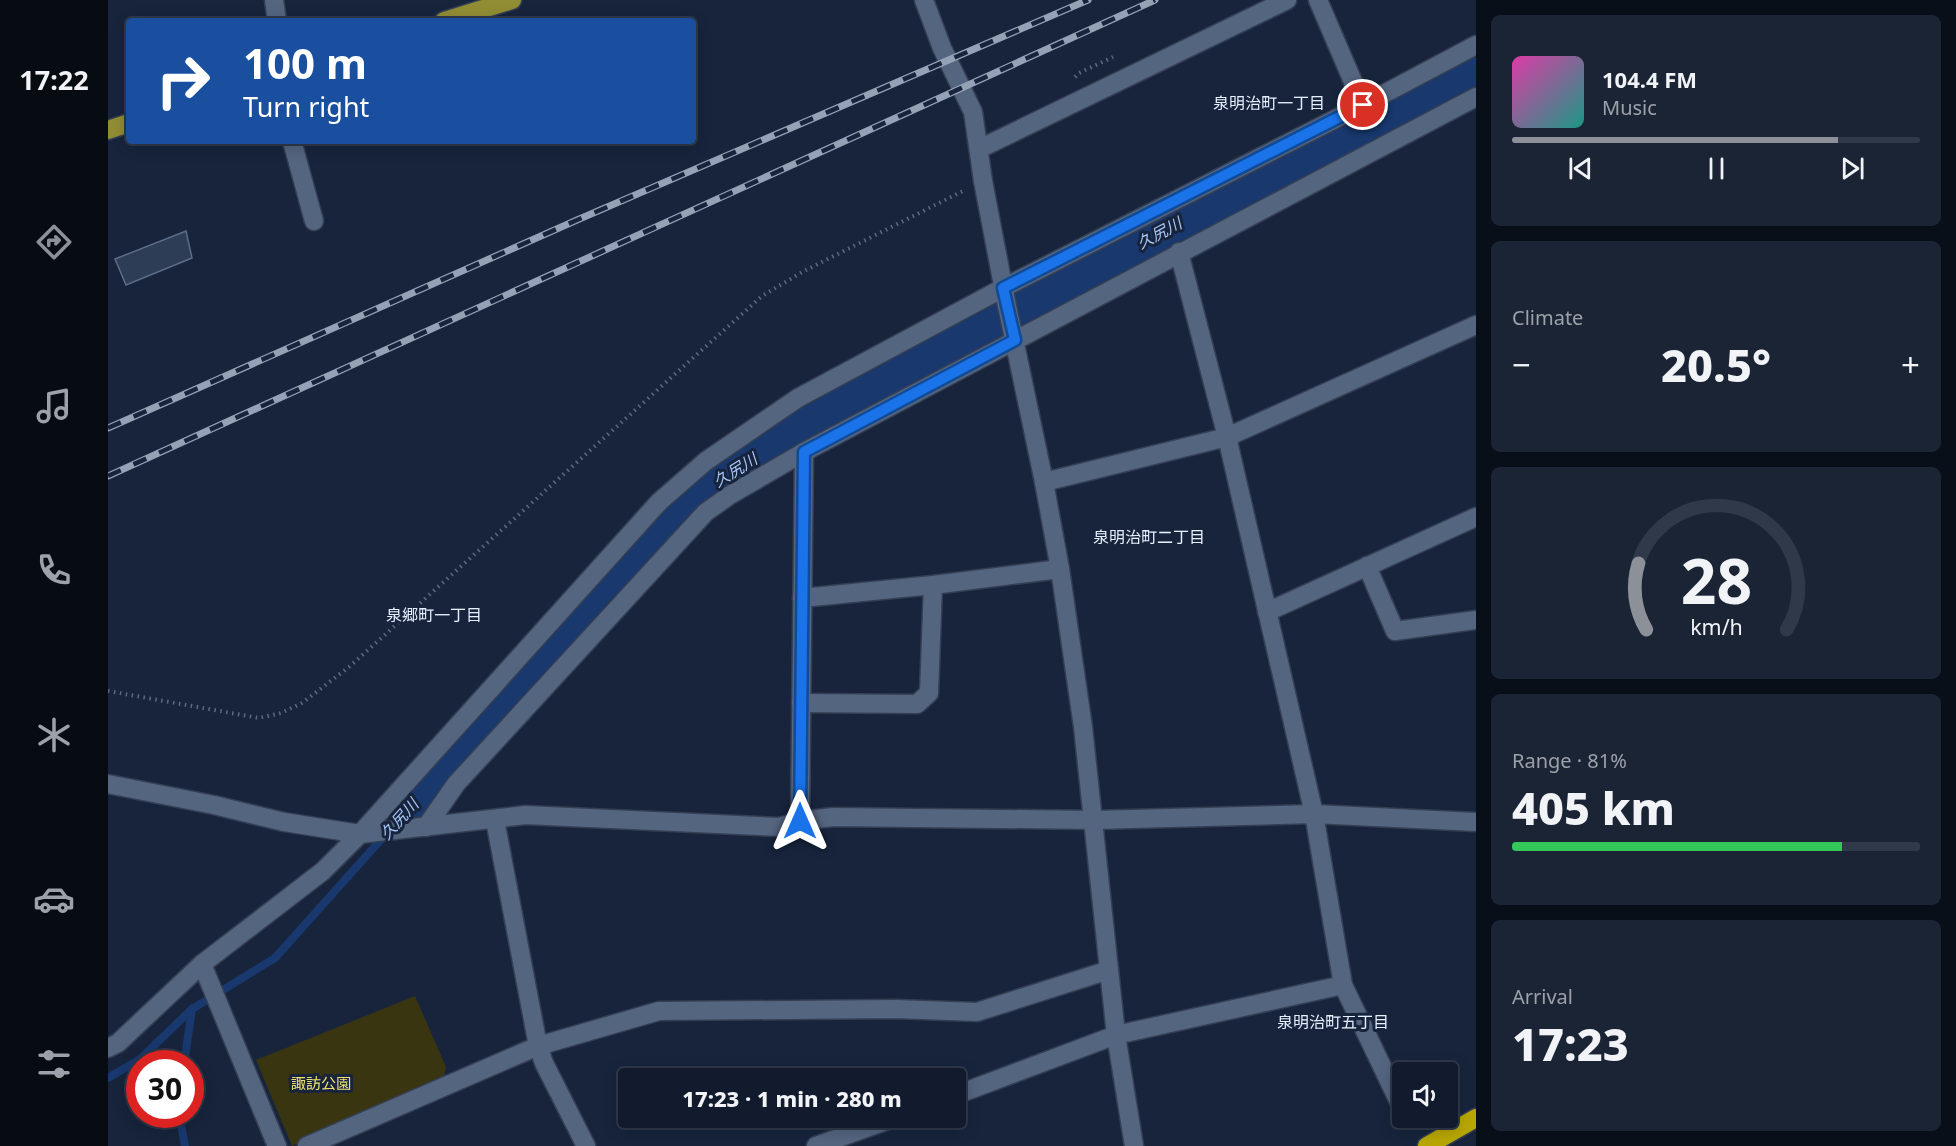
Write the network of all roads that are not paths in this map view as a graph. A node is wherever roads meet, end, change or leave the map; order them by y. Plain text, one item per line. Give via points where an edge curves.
1 (274, 0) edge
2 (512, 0) edge
3 (924, 0) edge
4 (1287, 0) edge
5 (1318, 0) edge
6 (277, 18) edge
7 (454, 18) edge
8 (1476, 45) edge
9 (1476, 97) edge
10 (1363, 105) junction
11 (126, 124) edge
12 (108, 130) edge
13 (293, 144) edge
14 (979, 149) junction
15 (314, 221) dead end
16 (1179, 252) junction
17 (1005, 294) junction
18 (1476, 326) edge
19 (1013, 334) junction
20 (1227, 436) junction
21 (804, 452) junction
22 (1044, 482) junction
23 (1476, 517) edge
24 (1367, 566) junction
25 (1060, 568) junction
26 (933, 585) junction
27 (802, 598) junction
28 (1267, 612) junction
29 (1476, 620) edge
30 (801, 703) junction
31 (108, 784) edge
32 (1314, 814) junction
33 (495, 820) junction
34 (1094, 820) junction
35 (800, 821) junction
36 (1476, 822) edge
37 (426, 827) junction
38 (360, 834) junction
39 (202, 964) junction
40 (1109, 970) junction
41 (1343, 985) junction
42 (1116, 1035) junction
43 (538, 1046) junction
44 (108, 1048) edge
45 (1392, 1087) edge
46 (966, 1091) edge
47 (1476, 1118) edge
48 (866, 1128) edge
49 (277, 1146) edge
50 (307, 1146) edge
51 (586, 1146) edge
52 (816, 1146) edge
53 (1134, 1146) edge
54 (1427, 1146) edge

1 - 6 street
2 - 7 main road
3 - 14 street via 973,112
4 - 14 street
5 - 10 street
8 - 10 street
9 - 16 street
10 - 17 street
11 - 12 main road
13 - 15 street
14 - 17 street
16 - 19 street
16 - 20 street
17 - 19 street
17 - 38 street via 798,398 685,478 659,502
18 - 20 street
19 - 21 street
19 - 22 street
20 - 22 street
20 - 28 street
21 - 27 street
21 - 37 street via 706,512 456,784
22 - 25 street
23 - 24 street
24 - 28 street
24 - 29 street via 1395,631
25 - 26 street
25 - 34 street
26 - 27 street
26 - 30 street via 929,693 917,704
27 - 30 street
28 - 32 street
30 - 35 street
31 - 38 street
32 - 34 street
32 - 36 street
32 - 41 street
33 - 35 street via 526,815 779,827
33 - 37 street
33 - 43 street
34 - 35 street
34 - 40 street
37 - 38 street
38 - 39 street via 323,871
39 - 44 street
39 - 49 street
40 - 42 street
40 - 43 street via 977,1012 659,1011
41 - 42 street
41 - 45 street
42 - 46 street
42 - 53 street
43 - 50 street
43 - 51 street
47 - 54 highway
48 - 52 street

